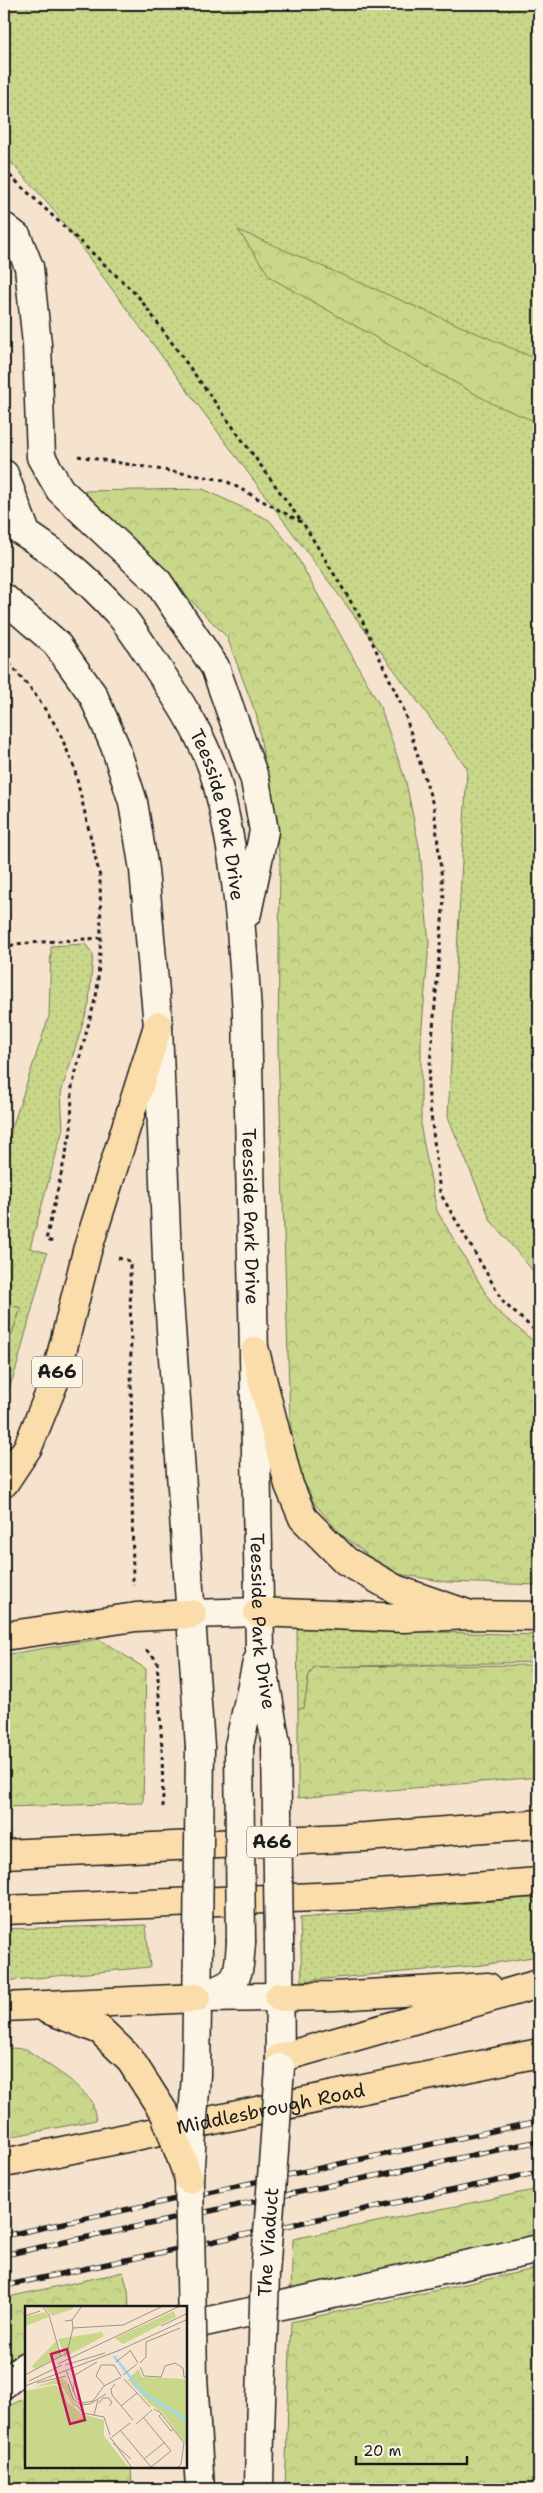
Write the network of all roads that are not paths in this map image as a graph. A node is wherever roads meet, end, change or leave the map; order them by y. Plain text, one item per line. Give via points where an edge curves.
1 (4, 227) edge
2 (4, 474) edge
3 (15, 527) edge
4 (4, 598) edge
5 (242, 936) junction
6 (158, 1026) junction
7 (255, 1351) junction
8 (4, 1482) edge
9 (258, 1612) junction
10 (192, 1614) junction
11 (470, 1614) junction
12 (539, 1616) edge
13 (4, 1636) edge
14 (260, 1649) junction
15 (539, 1824) edge
16 (4, 1854) edge
17 (539, 1882) edge
18 (4, 1910) edge
19 (537, 1984) edge
20 (279, 1996) junction
21 (196, 1998) junction
22 (38, 2005) junction
23 (4, 2006) edge
24 (539, 2053) edge
25 (280, 2063) junction
26 (4, 2163) edge
27 (188, 2179) junction
28 (539, 2249) edge
29 (188, 2326) edge
30 (25, 2367) edge
31 (4, 2384) edge
32 (200, 2489) edge
33 (259, 2489) edge

1 - 5 street via 17,237 29,267 37,344 41,457 60,490 158,582 215,667 255,780 264,832
2 - 3 street
3 - 5 street, Teesside Park Drive via 88,582 122,617 194,729 216,778 234,862
4 - 6 street via 56,643 93,695 116,746 133,802 144,870
5 - 7 street, Teesside Park Drive via 247,1012
6 - 8 main road, A66 via 87,1251 55,1380 28,1447
6 - 10 street via 168,1285
7 - 9 street, Teesside Park Drive
7 - 11 main road via 289,1485 303,1518 346,1561 395,1589
9 - 10 street
9 - 11 main road via 403,1618
9 - 14 street, Teesside Park Drive
10 - 13 main road via 136,1617
10 - 21 street, bridge via 200,1747
11 - 12 main road
14 - 20 street, Teesside Park Drive, bridge via 276,1745
14 - 21 street, bridge via 239,1746 241,1942 238,1973 229,1986
15 - 16 main road, A66 via 366,1837
17 - 18 main road via 365,1895
19 - 20 main road via 334,1996
19 - 25 main road
20 - 21 street
20 - 25 street, The Viaduct
21 - 22 main road
21 - 27 street, bridge via 196,2074
22 - 23 main road
22 - 27 main road, bridge via 100,2030 129,2058 165,2114
24 - 26 main road, Middlesbrough Road
25 - 33 street, The Viaduct, bridge via 265,2274
27 - 32 street, bridge via 193,2377
28 - 29 street
30 - 31 street

